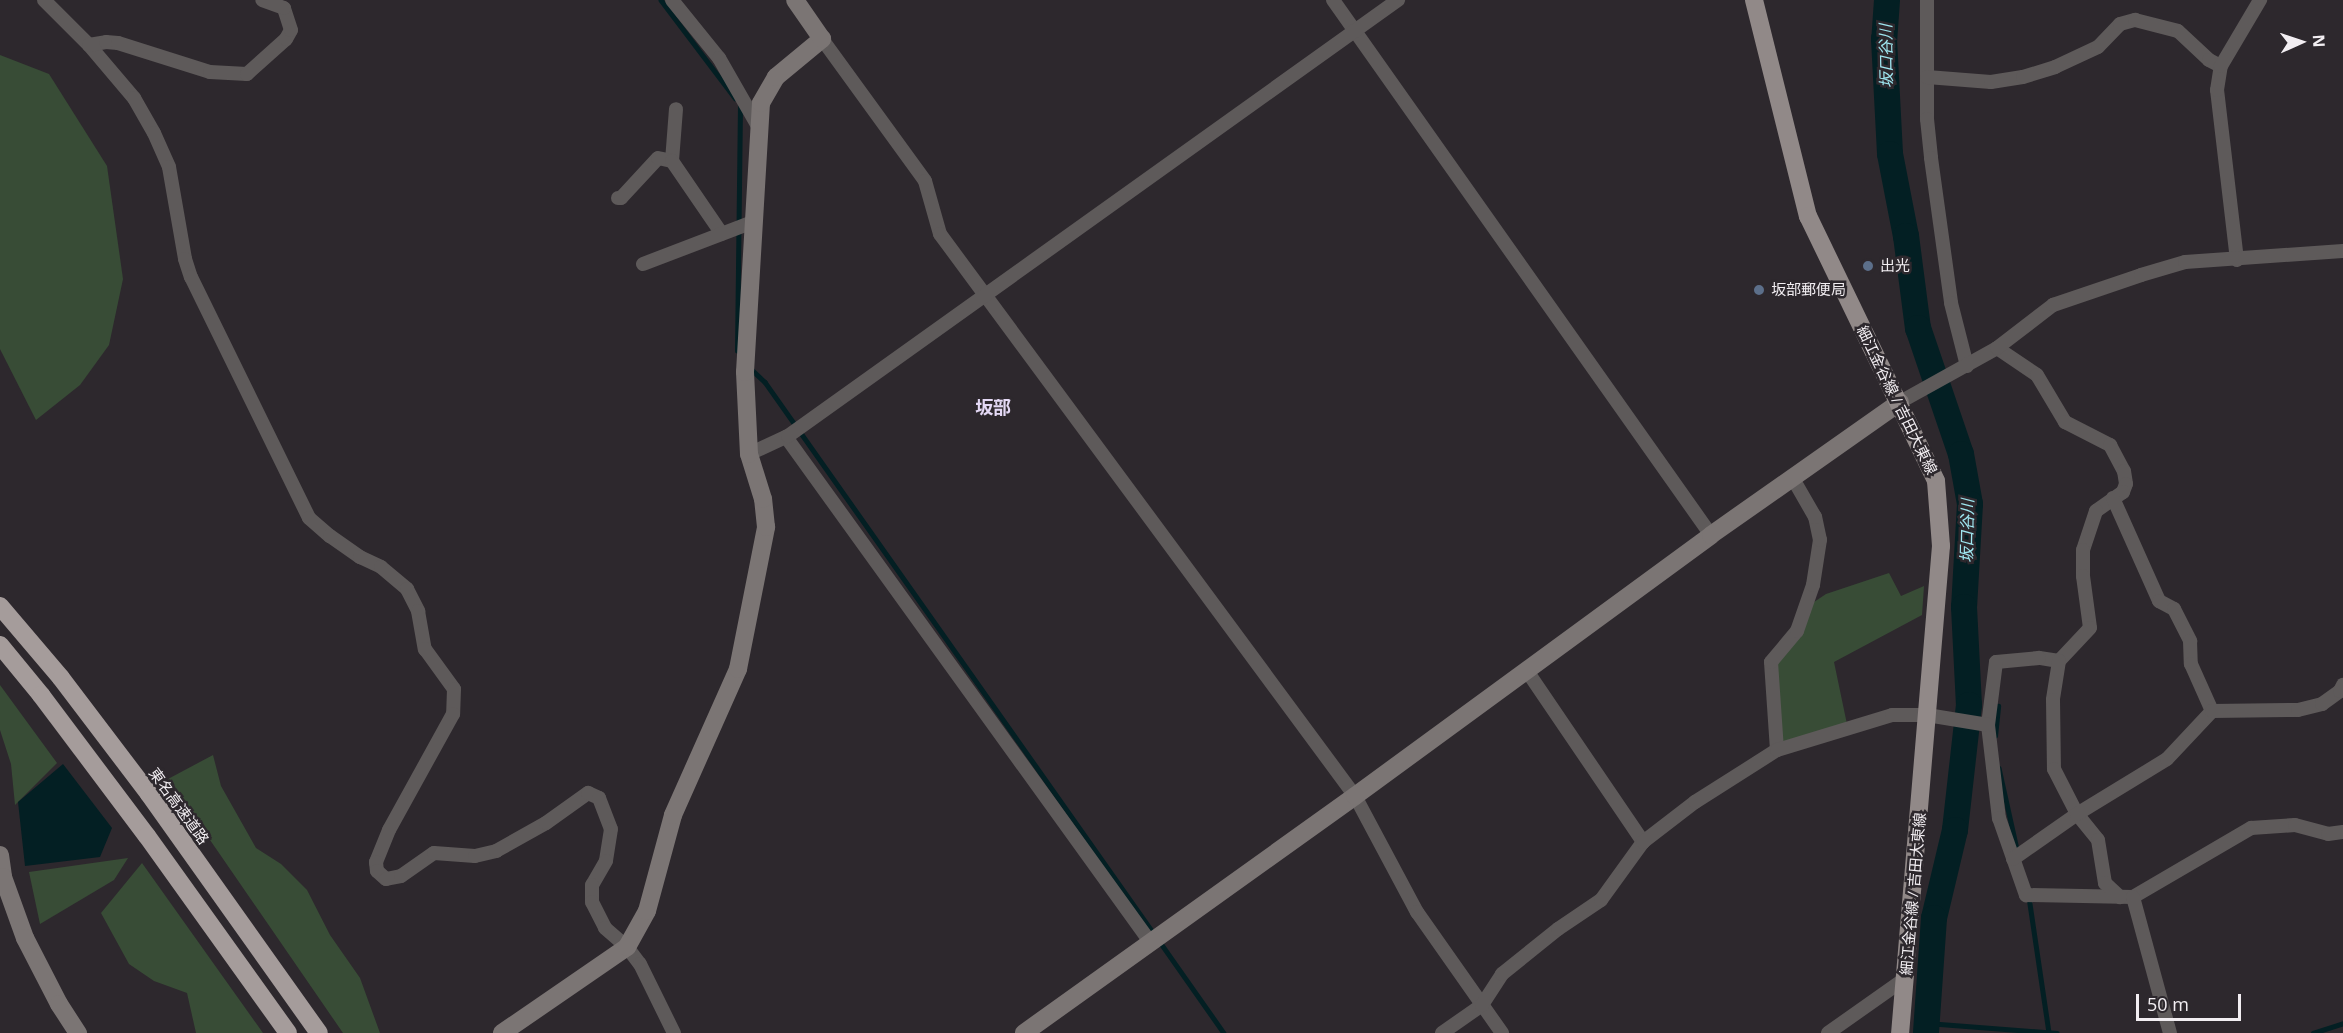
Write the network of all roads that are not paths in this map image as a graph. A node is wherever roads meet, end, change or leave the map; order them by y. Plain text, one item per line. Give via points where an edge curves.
1 (44, 0) edge
2 (262, 0) edge
3 (672, 0) edge
4 (795, 0) edge
5 (1333, 0) edge
6 (1398, 0) edge
7 (1754, 0) edge
8 (1927, 0) edge
9 (2260, 0) edge
10 (1355, 31) junction
11 (822, 39) junction
12 (89, 45) junction
13 (2221, 66) junction
14 (1927, 77) junction
15 (676, 109) dead end
16 (758, 126) junction
17 (672, 161) junction
18 (618, 198) dead end
19 (751, 223) junction
20 (726, 232) junction
21 (2343, 251) edge
22 (2237, 260) junction
23 (643, 264) dead end
24 (985, 293) junction
25 (1997, 348) junction
26 (1967, 366) junction
27 (1900, 402) junction
28 (787, 436) junction
29 (749, 454) junction
30 (1792, 477) junction
31 (2113, 498) junction
32 (1711, 535) junction
33 (0, 606) edge
34 (0, 645) edge
35 (2059, 661) junction
36 (1527, 671) junction
37 (2342, 689) edge
38 (2212, 711) junction
39 (1932, 717) junction
40 (1988, 725) junction
41 (1777, 750) junction
42 (1355, 796) junction
43 (2077, 814) junction
44 (2343, 832) edge
45 (1642, 843) junction
46 (0, 855) edge
47 (2013, 858) junction
48 (2127, 897) junction
49 (1151, 943) junction
50 (627, 947) junction
51 (1906, 978) junction
52 (1482, 1005) junction
53 (78, 1033) edge
54 (288, 1033) edge
55 (319, 1033) edge
56 (502, 1033) edge
57 (674, 1033) edge
58 (1024, 1033) edge
59 (1442, 1033) edge
60 (1502, 1033) edge
61 (1828, 1033) edge
62 (1900, 1033) edge
63 (2170, 1033) edge

1 - 12 street
2 - 12 street via 284,8 291,30 247,74 210,72 118,44
3 - 16 street via 719,58
4 - 11 street
5 - 10 street
6 - 10 street
7 - 27 main road, 細江金谷線 / 吉田大東線 via 1808,216
8 - 14 street
9 - 13 street
10 - 24 street
10 - 32 street
11 - 16 street via 776,77 761,103
11 - 24 street via 925,181 940,234
12 - 50 street via 134,98 154,133 169,167 191,277 309,518 407,589 418,611 425,649 454,689 453,714 389,830 376,862 377,871 386,879 401,876 434,853 475,856 496,851 588,793 599,798 611,829 606,861 592,885 592,902 605,928
13 - 14 street via 2178,31 2135,20 2120,24 2098,47 2023,77 1991,82
13 - 22 street via 2217,90
14 - 26 street via 1930,149 1951,303
15 - 17 street
16 - 19 street
17 - 18 street via 658,158
17 - 20 street
19 - 20 street
19 - 29 street via 745,372
20 - 23 street
21 - 22 street
22 - 25 street via 2185,262 2053,305
24 - 28 street
24 - 42 street
25 - 26 street
25 - 31 street via 2037,375 2065,422 2110,445 2124,471 2126,484 2123,492
26 - 27 street
27 - 30 street
27 - 39 main road, 細江金谷線 / 吉田大東線 via 1936,481 1941,546
28 - 29 street
28 - 49 street
29 - 50 street via 763,499 766,527 738,669 673,815 647,911
30 - 32 street
30 - 41 street via 1815,517 1820,540 1813,585 1797,631 1771,662
31 - 35 street via 2096,511 2083,550 2090,628
31 - 38 street via 2160,601 2174,609 2190,641 2191,664
32 - 36 street
33 - 55 highway, 東名高速道路 via 61,678 149,794
34 - 54 highway via 147,836
35 - 40 street via 2039,658 1996,662
35 - 43 street via 2053,700 2054,769
36 - 42 street
36 - 45 street
37 - 38 street via 2322,704 2298,710
38 - 43 street via 2167,759
39 - 40 street
39 - 41 street via 1892,716
39 - 51 main road, 細江金谷線 / 吉田大東線
40 - 47 street via 1999,818
41 - 45 street via 1695,802
42 - 49 street
42 - 52 street via 1417,912
43 - 47 street
43 - 48 street via 2098,840 2106,883
44 - 48 street via 2328,834 2295,825 2251,828
45 - 52 street via 1601,900 1502,974
46 - 53 street via 3,877 25,938
47 - 48 street via 2032,896
48 - 63 street
49 - 58 street
50 - 56 street
50 - 57 street via 640,964
51 - 61 street
51 - 62 main road, 細江金谷線 / 吉田大東線
52 - 59 street
52 - 60 street

